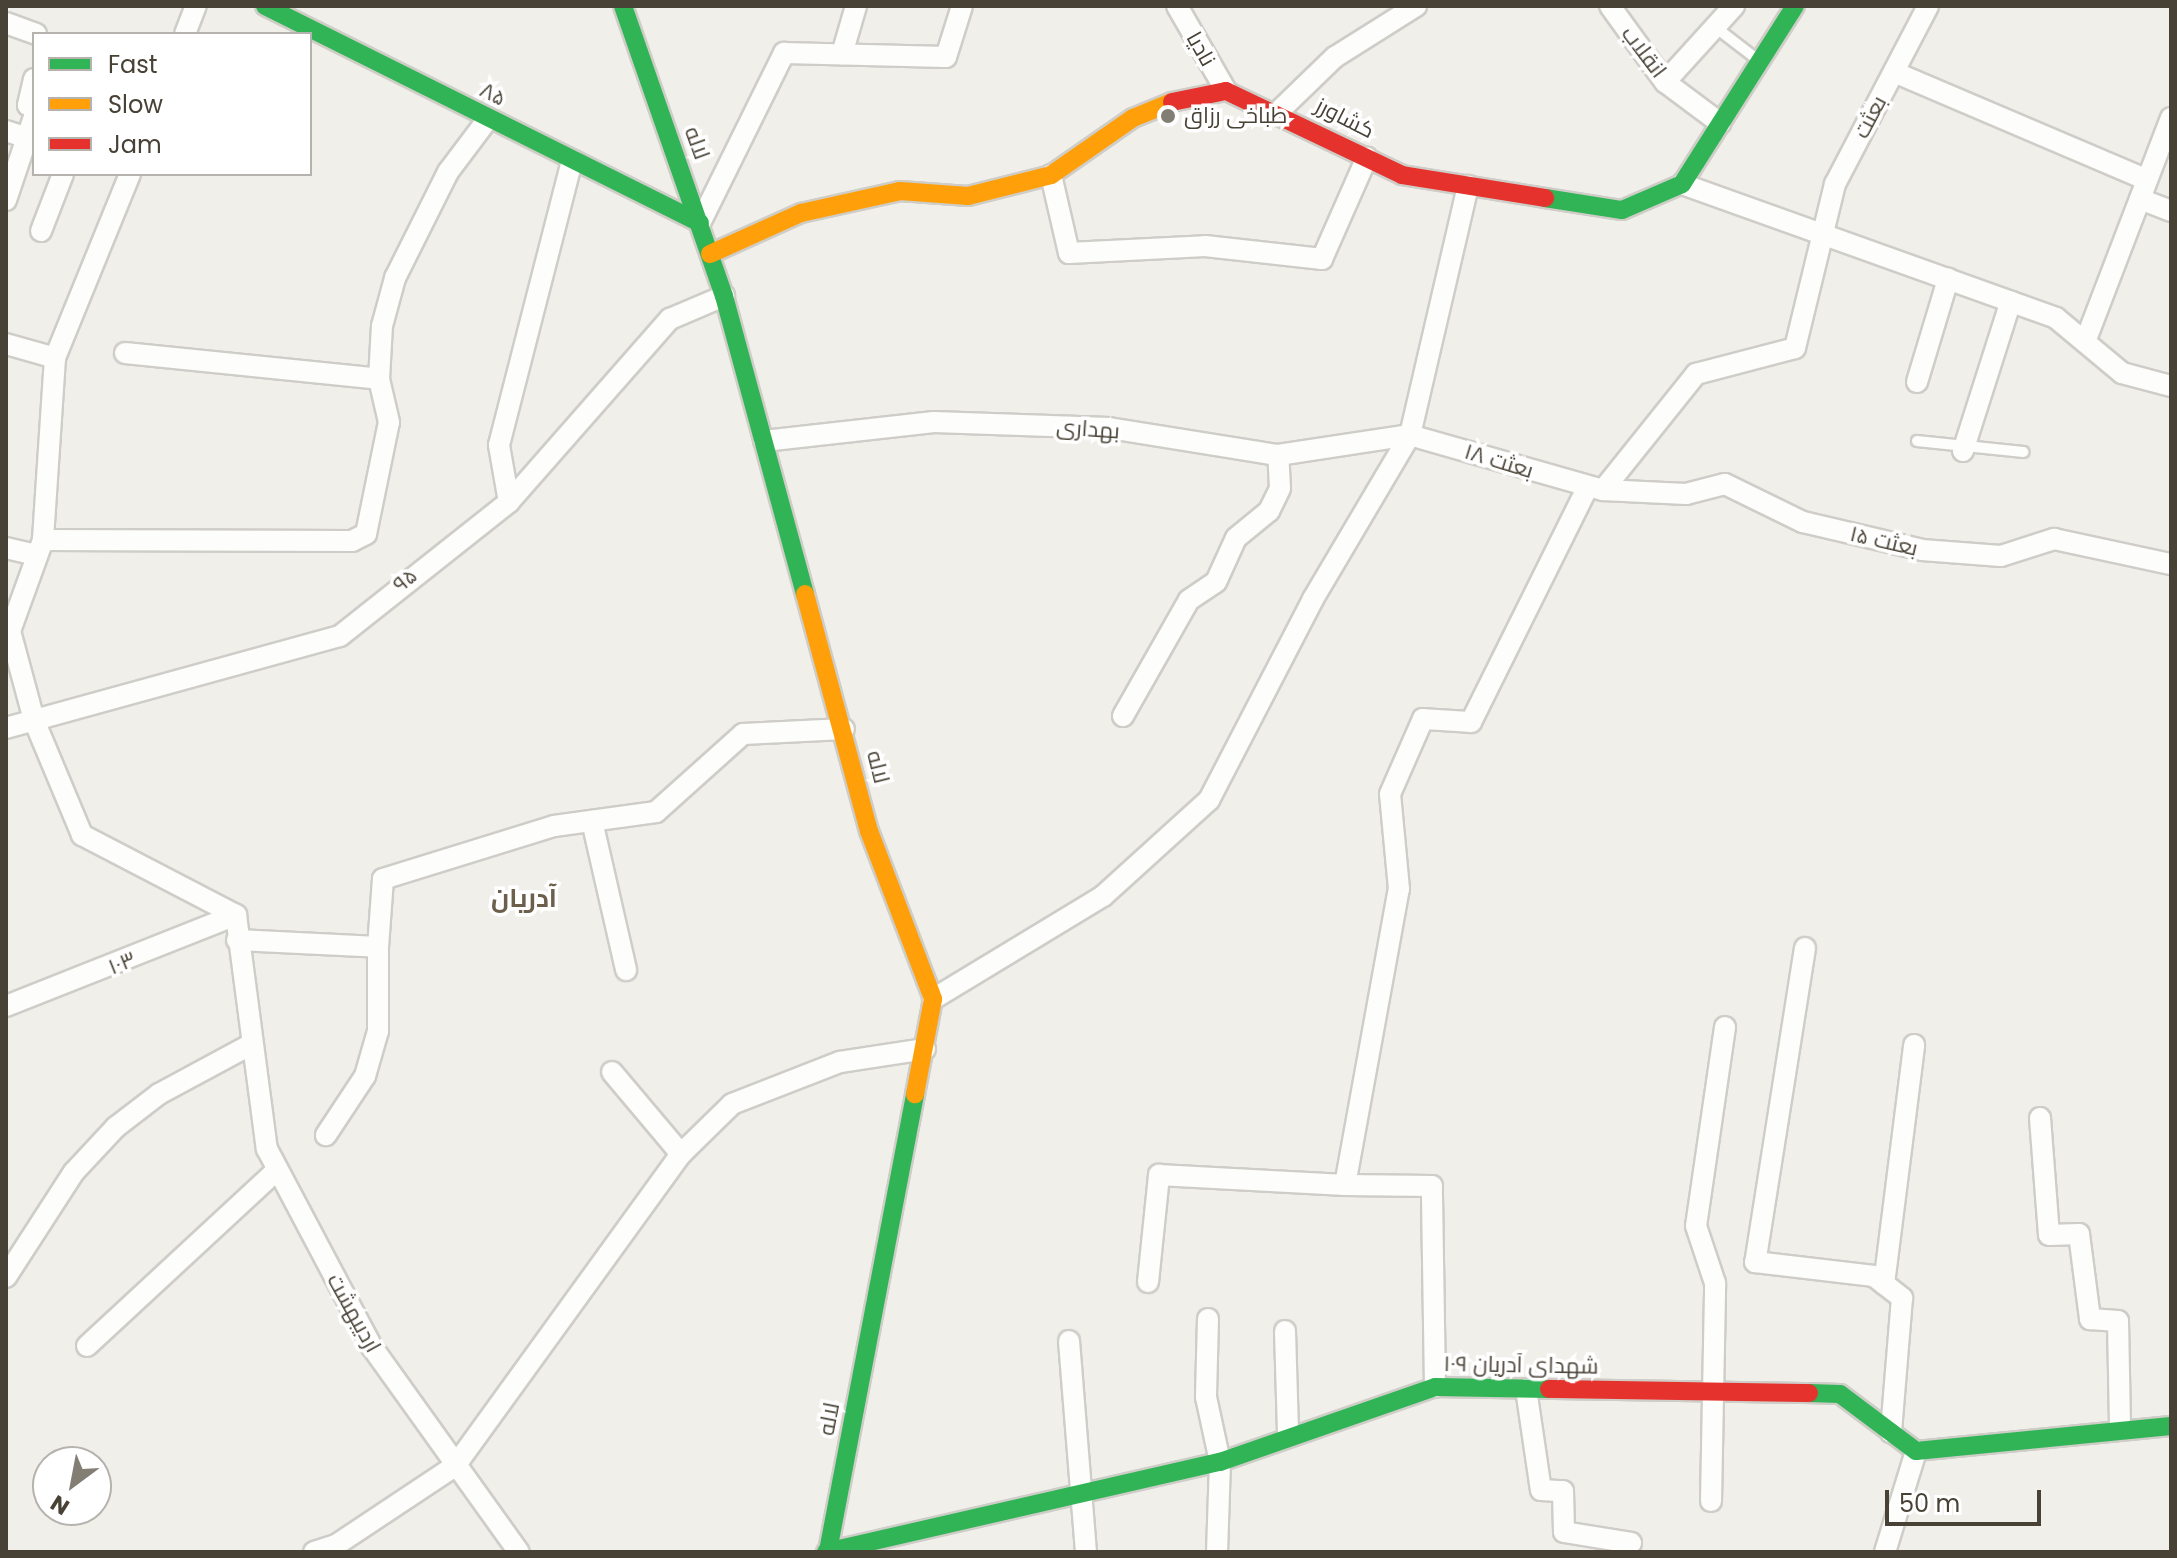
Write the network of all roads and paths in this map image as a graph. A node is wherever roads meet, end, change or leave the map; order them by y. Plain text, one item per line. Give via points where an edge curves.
1 (196, 6) edge
2 (265, 6) edge
3 (623, 6) edge
4 (856, 6) edge
5 (962, 6) edge
6 (1177, 6) edge
7 (1416, 6) edge
8 (1610, 6) edge
9 (1734, 6) edge
10 (1795, 6) edge
11 (1928, 6) edge
12 (299, 14) edge
13 (6, 23) edge
14 (1719, 30) junction
15 (186, 32) edge
16 (32, 33) edge
17 (842, 54) junction
18 (1760, 61) junction
19 (1894, 72) junction
20 (1665, 82) junction
21 (32, 88) edge
22 (1226, 91) junction
23 (32, 106) edge
24 (1279, 111) junction
25 (2171, 118) edge
26 (488, 119) junction
27 (32, 123) edge
28 (1720, 123) junction
29 (6, 131) edge
30 (27, 138) junction
31 (1367, 157) junction
32 (572, 160) junction
33 (1051, 175) junction
34 (62, 176) edge
35 (129, 176) edge
36 (2147, 180) junction
37 (1682, 184) junction
38 (1468, 186) junction
39 (2140, 199) junction
40 (6, 200) edge
41 (2171, 211) edge
42 (700, 223) junction
43 (41, 231) dead end
44 (1822, 233) junction
45 (710, 254) junction
46 (1948, 279) junction
47 (724, 296) junction
48 (2011, 301) junction
49 (2085, 342) junction
50 (6, 344) edge
51 (125, 353) dead end
52 (55, 358) junction
53 (379, 379) junction
54 (1917, 382) dead end
55 (2171, 386) edge
56 (1410, 435) junction
57 (764, 441) junction
58 (1917, 441) dead end
59 (1963, 451) junction
60 (2023, 452) dead end
61 (1278, 455) junction
62 (1595, 489) junction
63 (509, 502) junction
64 (6, 548) edge
65 (40, 548) junction
66 (2171, 564) edge
67 (1123, 716) dead end
68 (34, 720) junction
69 (6, 728) edge
70 (844, 729) junction
71 (592, 821) junction
72 (236, 915) junction
73 (237, 940) junction
74 (378, 947) junction
75 (1805, 948) dead end
76 (626, 970) dead end
77 (933, 999) junction
78 (6, 1006) edge
79 (1725, 1027) dead end
80 (250, 1045) junction
81 (1914, 1045) dead end
82 (925, 1049) junction
83 (612, 1072) dead end
84 (2040, 1118) dead end
85 (326, 1135) dead end
86 (681, 1154) junction
87 (277, 1170) junction
88 (1345, 1185) junction
89 (6, 1277) edge
90 (1148, 1282) dead end
91 (1884, 1284) junction
92 (1208, 1319) dead end
93 (1285, 1331) dead end
94 (1069, 1341) dead end
95 (87, 1346) dead end
96 (1435, 1387) junction
97 (1526, 1389) junction
98 (1715, 1392) junction
99 (2171, 1426) edge
100 (2120, 1430) junction
101 (1891, 1433) junction
102 (1288, 1435) junction
103 (1916, 1451) junction
104 (1220, 1462) junction
105 (455, 1466) junction
106 (1079, 1494) junction
107 (1711, 1501) dead end
108 (1631, 1543) dead end
109 (827, 1551) edge
110 (314, 1552) edge
111 (519, 1552) edge
112 (1086, 1552) edge
113 (1217, 1552) edge
114 (1885, 1552) edge

1 - 15 street
2 - 12 street, ۸۵
3 - 42 street, لاله
4 - 17 street
5 - 17 street via 946,57
6 - 22 street, نادیا
7 - 24 street via 1335,57
8 - 20 street, انقلاب
9 - 14 street
10 - 18 street
11 - 19 street, بعثت
12 - 26 street, ۸۵
13 - 16 street
14 - 18 lane
14 - 20 street
17 - 42 street via 784,53 775,60
18 - 28 street
19 - 36 street
19 - 44 street, بعثت via 1835,184
20 - 28 street, انقلاب
21 - 23 street
22 - 24 street, کشاورز
22 - 33 street via 1133,118
24 - 31 street, کشاورز
25 - 36 street
26 - 32 street, ۸۵
26 - 53 street via 448,172 395,278 382,326
27 - 30 street
28 - 37 street
29 - 30 street
30 - 40 street
31 - 33 street via 1322,259 1205,246 1069,253
31 - 38 street, کشاورز via 1402,175
32 - 42 street, ۸۵
32 - 63 street via 499,445
33 - 45 street via 968,196 900,191 801,213
34 - 43 street
35 - 52 street
36 - 39 street
37 - 38 street, کشاورز via 1622,210
37 - 44 street
38 - 56 street
39 - 41 street
39 - 49 street
42 - 45 street, لاله
44 - 46 street
44 - 62 street, بعثت via 1795,348 1696,374
45 - 47 street, لاله
46 - 48 street
46 - 54 street
47 - 57 street, لاله
47 - 63 street, ۹۵ via 670,319
48 - 49 street via 2056,318
48 - 59 street
49 - 55 street via 2122,373
50 - 52 street
51 - 53 street
52 - 65 street
53 - 65 street via 389,422 373,520 352,541
56 - 61 street, بهداری
56 - 62 street, بعثت ۱۸
56 - 77 street via 1313,599 1209,800 1103,896
57 - 61 street, بهداری via 934,422 1109,428
57 - 70 street, لاله
58 - 59 lane
59 - 60 lane
61 - 67 street via 1280,488 1269,511 1236,538 1216,582 1189,600
62 - 66 street, بعثت ۱۵ via 1686,494 1725,484 1803,522 1922,550 2001,556 2054,539
62 - 88 street via 1471,722 1423,719 1390,794 1399,889
63 - 68 street, ۹۵ via 340,636
64 - 65 street
65 - 68 street via 10,631
68 - 69 street, ۹۵
68 - 72 street via 82,835
70 - 71 street via 743,734 656,812
70 - 77 street, لاله via 869,831
71 - 74 street via 383,879
71 - 76 street
72 - 73 street, اردیبهشت
72 - 78 street, ۱۰۳
73 - 74 street
73 - 80 street, اردیبهشت
74 - 85 street via 378,1031 365,1076
75 - 91 street via 1755,1262 1874,1276
77 - 82 street, لاله
79 - 98 street via 1696,1226 1715,1283
80 - 87 street, اردیبهشت via 267,1149
80 - 89 street via 159,1094 116,1127 74,1172
81 - 91 street
82 - 86 street via 840,1062 732,1104
82 - 109 street, لاله
83 - 86 street
84 - 100 street via 2049,1235 2079,1234 2090,1319 2118,1321
86 - 105 street
87 - 95 street
87 - 105 street, اردیبهشت via 372,1347
88 - 90 street via 1159,1175
88 - 96 street via 1432,1186
91 - 101 street via 1902,1298
92 - 104 street via 1206,1397
93 - 102 street
94 - 106 street
96 - 97 street, شهدای آدریان ۱۰۹
96 - 102 street, شهدای آدریان ۱۰۹
97 - 98 street, شهدای آدریان ۱۰۹
97 - 108 street via 1541,1490 1563,1491 1564,1532
98 - 101 street, شهدای آدریان ۱۰۹ via 1840,1394
98 - 107 street
99 - 100 street
100 - 103 street
101 - 103 street, شهدای آدریان ۱۰۹
102 - 104 street, شهدای آدریان ۱۰۹
103 - 114 street
104 - 106 street, شهدای آدریان ۱۰۹
104 - 113 street
105 - 110 street via 336,1545
105 - 111 street, اردیبهشت
106 - 109 street, شهدای آدریان ۱۰۹
106 - 112 street

